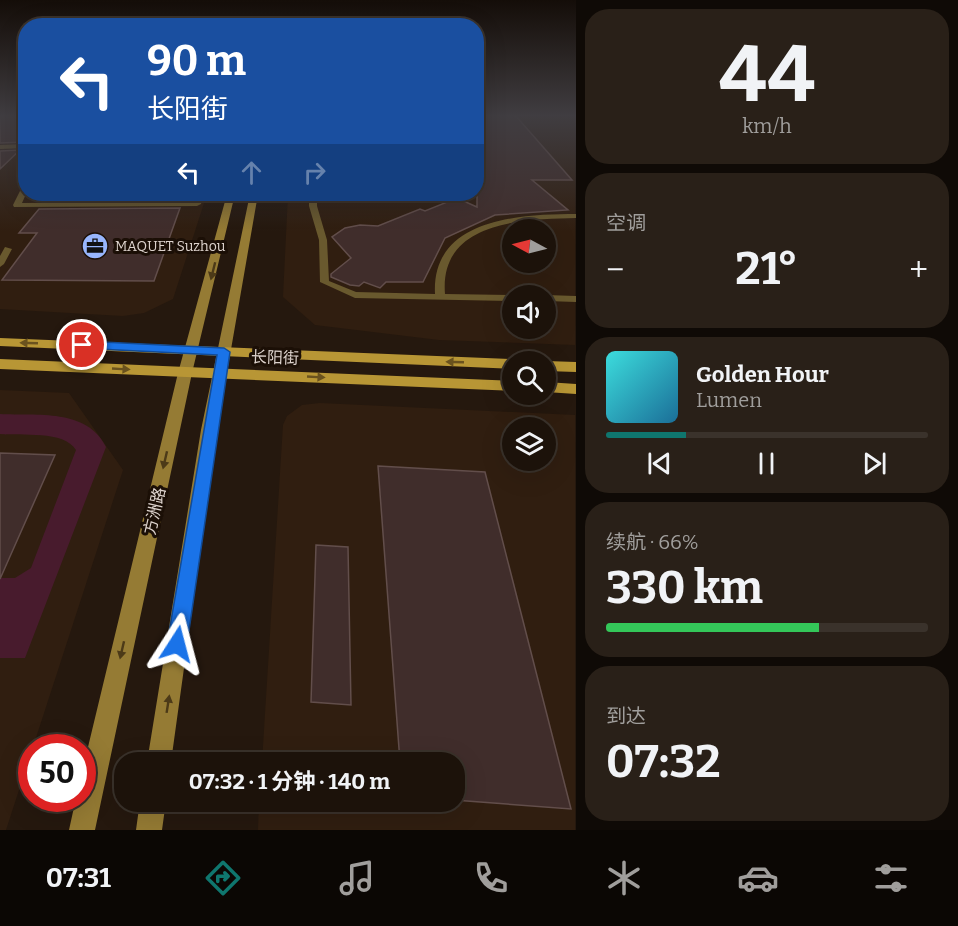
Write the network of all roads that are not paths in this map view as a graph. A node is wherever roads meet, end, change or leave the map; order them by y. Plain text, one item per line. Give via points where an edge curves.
1 (19, 201) edge
2 (197, 201) edge
3 (229, 201) edge
4 (253, 201) edge
5 (313, 201) edge
6 (576, 216) edge
7 (8, 249) dead end
8 (0, 264) edge
9 (440, 296) junction
10 (502, 298) edge
11 (556, 298) edge
12 (576, 299) edge
13 (0, 342) edge
14 (192, 350) junction
15 (224, 352) junction
16 (0, 364) edge
17 (502, 364) edge
18 (556, 366) edge
19 (576, 367) edge
20 (185, 373) junction
21 (219, 373) junction
22 (502, 386) edge
23 (556, 387) edge
24 (576, 388) edge
25 (161, 752) edge
26 (151, 812) edge
27 (82, 830) edge
28 (149, 830) edge

1 - 2 lane via 17,205
3 -> 14 main road, 方洲路
4 - 15 main road
5 - 9 lane via 323,240 326,282 355,296
6 - 9 lane via 528,217 495,223 471,233 451,250 440,273
7 - 8 lane
9 - 10 lane
11 - 12 lane
14 -> 13 main road, 长阳街
14 - 15 main road, 长阳街
14 - 20 main road, 方洲路
17 -> 15 main road, 长阳街
15 - 21 main road
16 -> 20 main road, 长阳街
18 - 19 main road
20 - 21 main road, 长阳街
20 -> 27 main road, 方洲路
21 -> 22 main road, 长阳街
25 -> 21 main road
23 - 24 main road
26 - 28 main road

